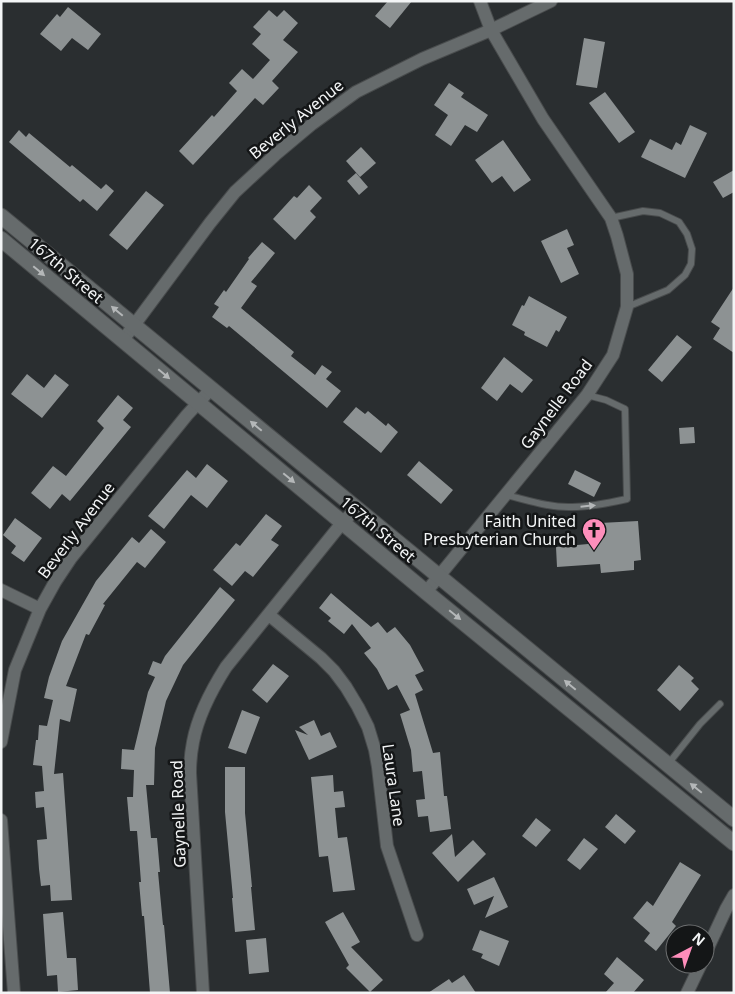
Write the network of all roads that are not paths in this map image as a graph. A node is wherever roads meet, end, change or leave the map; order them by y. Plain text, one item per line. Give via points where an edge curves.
1 (480, 1) edge
2 (551, 1) edge
3 (491, 30) junction
4 (1, 216) edge
5 (611, 218) junction
6 (1, 240) edge
7 (627, 307) junction
8 (134, 325) junction
9 (123, 340) junction
10 (211, 389) junction
11 (587, 395) junction
12 (198, 403) junction
13 (506, 495) junction
14 (356, 509) junction
15 (342, 522) junction
16 (439, 577) junction
17 (1, 590) edge
18 (426, 592) junction
19 (40, 609) junction
20 (269, 615) junction
21 (720, 704) dead end
22 (1, 742) edge
23 (667, 765) junction
24 (734, 819) edge
25 (1, 820) edge
26 (734, 843) edge
27 (734, 895) edge
28 (715, 933) edge
29 (417, 935) dead end
30 (696, 974) edge
31 (688, 992) edge
32 (14, 993) edge
33 (203, 993) edge

1 - 3 street, Gaynelle Road
2 - 3 street, Beverly Avenue
3 - 5 street, Gaynelle Road via 543,119
3 - 8 street, Beverly Avenue via 356,92 274,155 235,192
8 -> 4 main road, 167th Street
5 - 7 street, Gaynelle Road via 627,274
5 - 7 lane via 643,211 660,214 679,222 692,249 691,264 685,275 668,290
6 -> 9 main road, 167th Street
7 - 11 street, Gaynelle Road via 613,355
8 - 9 street, Beverly Avenue
8 - 10 main road, 167th Street
9 -> 12 main road, 167th Street
10 - 12 street, Beverly Avenue
14 -> 10 main road, 167th Street
11 - 13 street, Gaynelle Road
13 -> 11 lane via 571,508 627,499 625,409
12 -> 15 main road, 167th Street
12 - 19 street, Beverly Avenue via 71,558
13 - 16 street, Gaynelle Road
14 - 15 street, Gaynelle Road
14 - 16 main road, 167th Street
15 - 18 main road, 167th Street
15 - 20 street, Gaynelle Road
16 - 18 street, Gaynelle Road
23 -> 16 main road, 167th Street
17 - 19 street
18 -> 26 main road, 167th Street
19 - 22 street, Beverly Avenue via 15,670
20 - 29 street, Laura Lane via 334,670 368,727 378,767 387,846
20 - 33 street, Gaynelle Road via 215,684 193,741 190,773
21 - 23 lane
24 -> 23 main road, 167th Street
25 - 32 street
27 - 28 street
30 - 31 street

